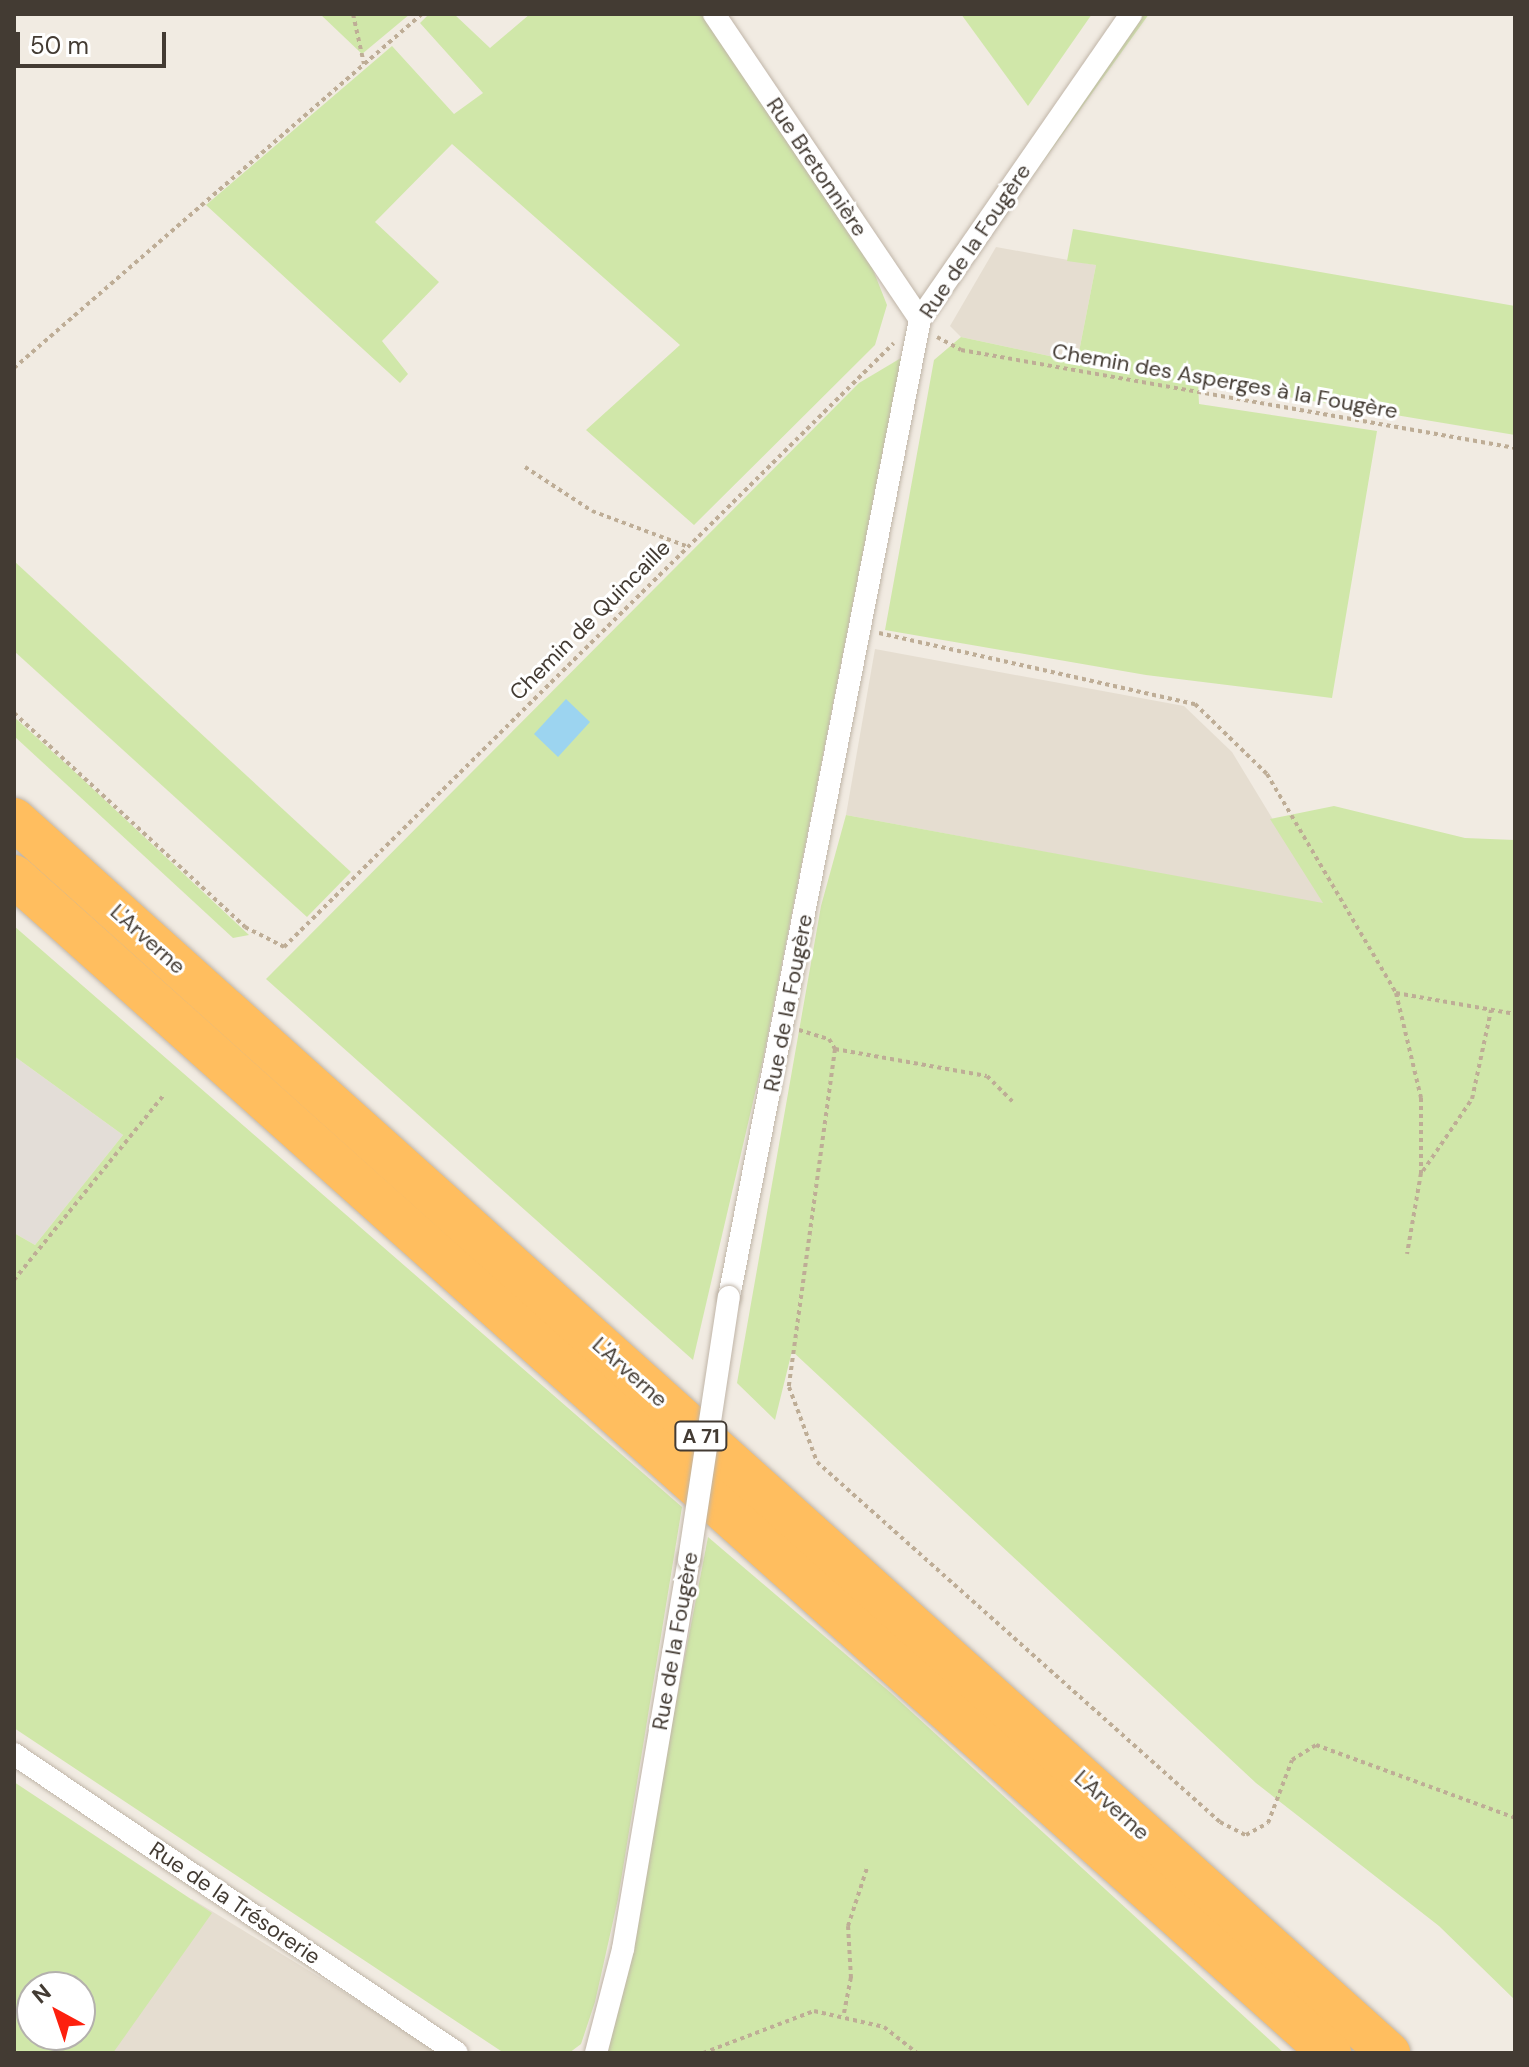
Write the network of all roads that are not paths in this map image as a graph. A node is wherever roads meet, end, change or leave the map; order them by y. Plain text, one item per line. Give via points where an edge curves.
1 (714, 14) edge
2 (1131, 14) edge
3 (930, 326) junction
4 (14, 819) edge
5 (14, 876) edge
6 (14, 1754) edge
7 (457, 2053) edge
8 (596, 2053) edge
9 (1330, 2053) edge
10 (1389, 2053) edge

1 - 3 street, Rue Bretonnière
2 - 3 street, Rue de la Fougère
3 - 8 street, Rue de la Fougère, bridge via 861,629 729,1297 623,1949
4 - 10 highway, L'Arverne / A 71
5 - 9 highway, L'Arverne / A 71
6 - 7 street, Rue de la Trésorerie

